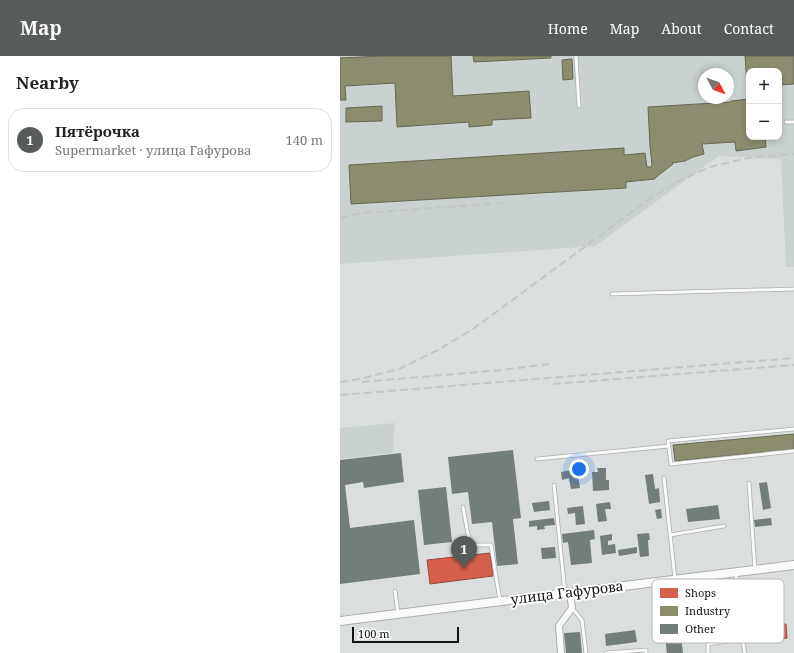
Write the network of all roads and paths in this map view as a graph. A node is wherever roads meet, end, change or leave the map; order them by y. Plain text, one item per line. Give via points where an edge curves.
1 (576, 56) edge
2 (579, 106) dead end
3 (786, 122) dead end
4 (794, 122) edge
5 (794, 289) edge
6 (612, 294) dead end
7 (794, 429) edge
8 (669, 446) junction
9 (794, 451) edge
10 (538, 459) dead end
11 (664, 478) dead end
12 (749, 483) dead end
13 (554, 485) dead end
14 (463, 507) dead end
15 (724, 526) dead end
16 (670, 535) junction
17 (794, 565) edge
18 (756, 570) junction
19 (736, 572) junction
20 (675, 579) joint
21 (737, 579) edge
22 (652, 582) edge
23 (395, 591) dead end
24 (568, 592) junction
25 (500, 600) junction
26 (572, 608) junction
27 (398, 614) junction
28 (340, 621) edge
29 (715, 643) edge
30 (743, 643) edge
31 (561, 653) edge
32 (586, 653) edge
33 (606, 653) edge
34 (646, 653) edge
35 (708, 653) edge
36 (744, 653) edge

1 - 2 lane
3 - 4 lane
5 - 6 lane
7 - 8 lane via 668,441
8 - 9 lane via 671,464
8 - 10 lane
11 - 16 lane
12 - 18 lane
13 - 24 lane
14 - 25 lane via 470,545 491,545
15 - 16 lane
16 - 20 lane
17 - 18 main road, улица Гафурова
18 - 19 main road, улица Гафурова
19 - 20 main road, улица Гафурова
19 - 21 lane
22 - 24 main road, улица Гафурова
23 - 27 lane
24 - 25 main road, улица Гафурова
24 - 26 street
25 - 27 main road, улица Гафурова
26 - 31 street via 559,626
26 - 32 lane via 582,620
27 - 28 main road, улица Гафурова
29 - 35 lane via 708,644
30 - 36 lane
33 - 34 lane via 646,650

